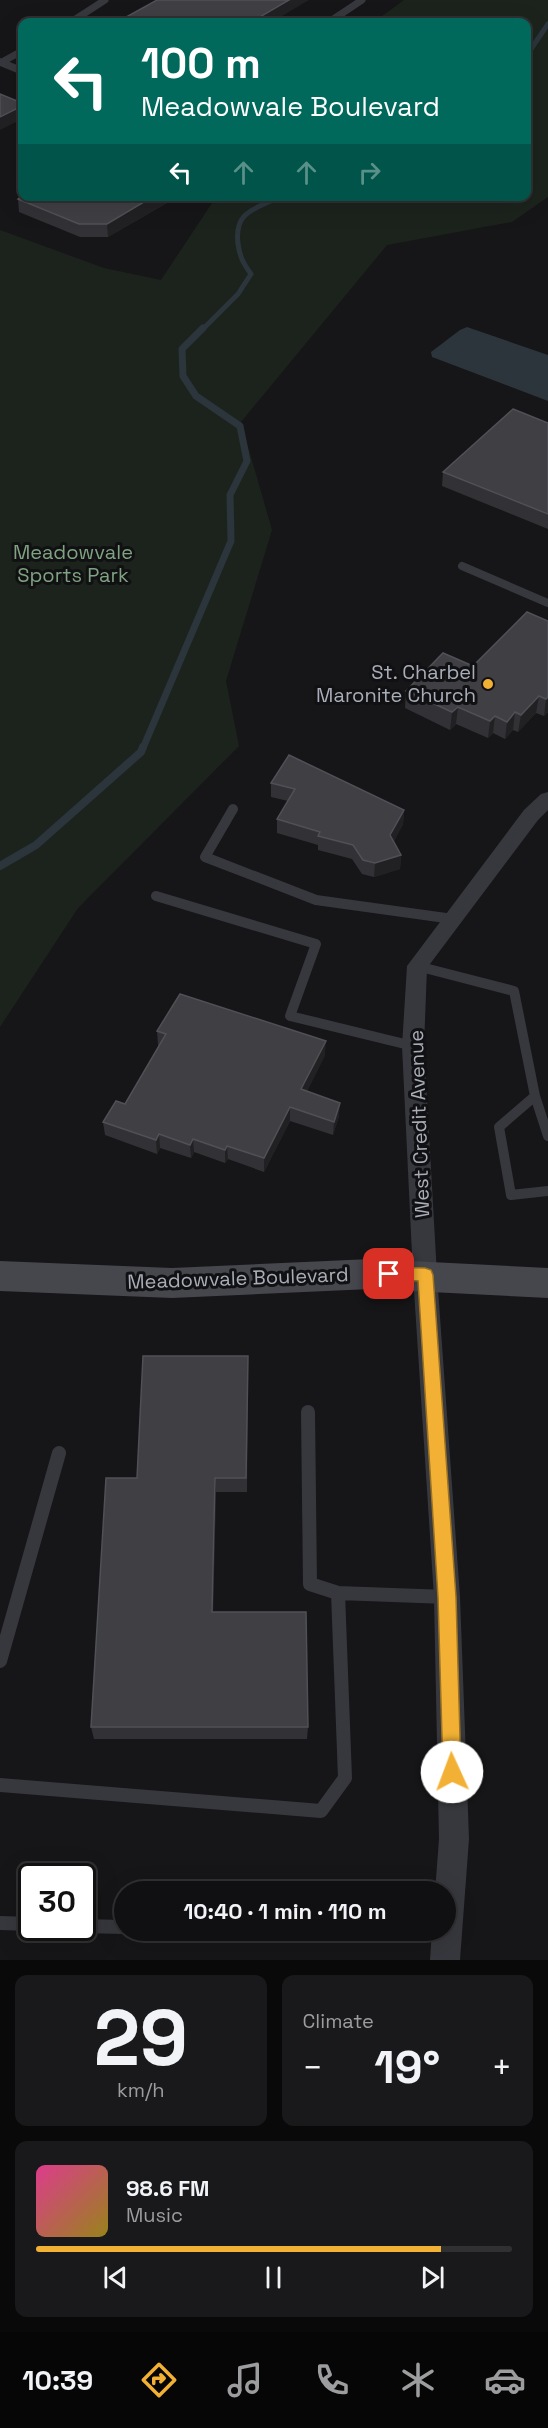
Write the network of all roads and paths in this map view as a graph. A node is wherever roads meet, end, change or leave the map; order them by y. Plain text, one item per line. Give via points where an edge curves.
1 (105, 0) edge
2 (362, 0) edge
3 (77, 18) edge
4 (335, 18) edge
5 (18, 53) edge
6 (1, 62) edge
7 (18, 68) edge
8 (462, 566) dead end
9 (548, 603) edge
10 (548, 799) edge
11 (233, 809) dead end
12 (156, 896) dead end
13 (453, 919) junction
14 (417, 966) junction
15 (413, 1046) junction
16 (535, 1096) junction
17 (548, 1136) edge
18 (548, 1191) edge
19 (425, 1275) junction
20 (0, 1276) edge
21 (548, 1283) edge
22 (308, 1413) dead end
23 (59, 1453) dead end
24 (338, 1593) junction
25 (447, 1597) junction
26 (0, 1661) edge
27 (0, 1785) edge
28 (451, 1881) edge
29 (0, 1923) edge
30 (18, 1924) edge
31 (96, 1926) edge
32 (114, 1927) edge
33 (446, 1941) edge
34 (445, 1960) edge

1 - 3 lane
2 - 4 lane
5 - 6 lane
6 - 7 street
8 - 9 lane
10 - 13 street via 531,815
11 - 13 lane via 205,857 316,900
12 - 15 lane via 315,944 290,1016
13 - 14 street
14 - 15 street, West Credit Avenue
14 - 16 lane via 513,991
15 - 19 street, West Credit Avenue
16 - 17 lane
16 - 18 lane via 499,1127 511,1195
19 - 20 main road, Meadowvale Boulevard via 172,1283
19 - 21 main road, Meadowvale Boulevard
19 - 25 street, West Credit Avenue
22 - 24 lane via 310,1584
23 - 26 lane
24 - 25 lane
24 - 27 lane via 345,1778 321,1811
25 - 28 street, West Credit Avenue via 454,1839
29 - 30 lane
31 - 32 lane
33 - 34 street, West Credit Avenue

